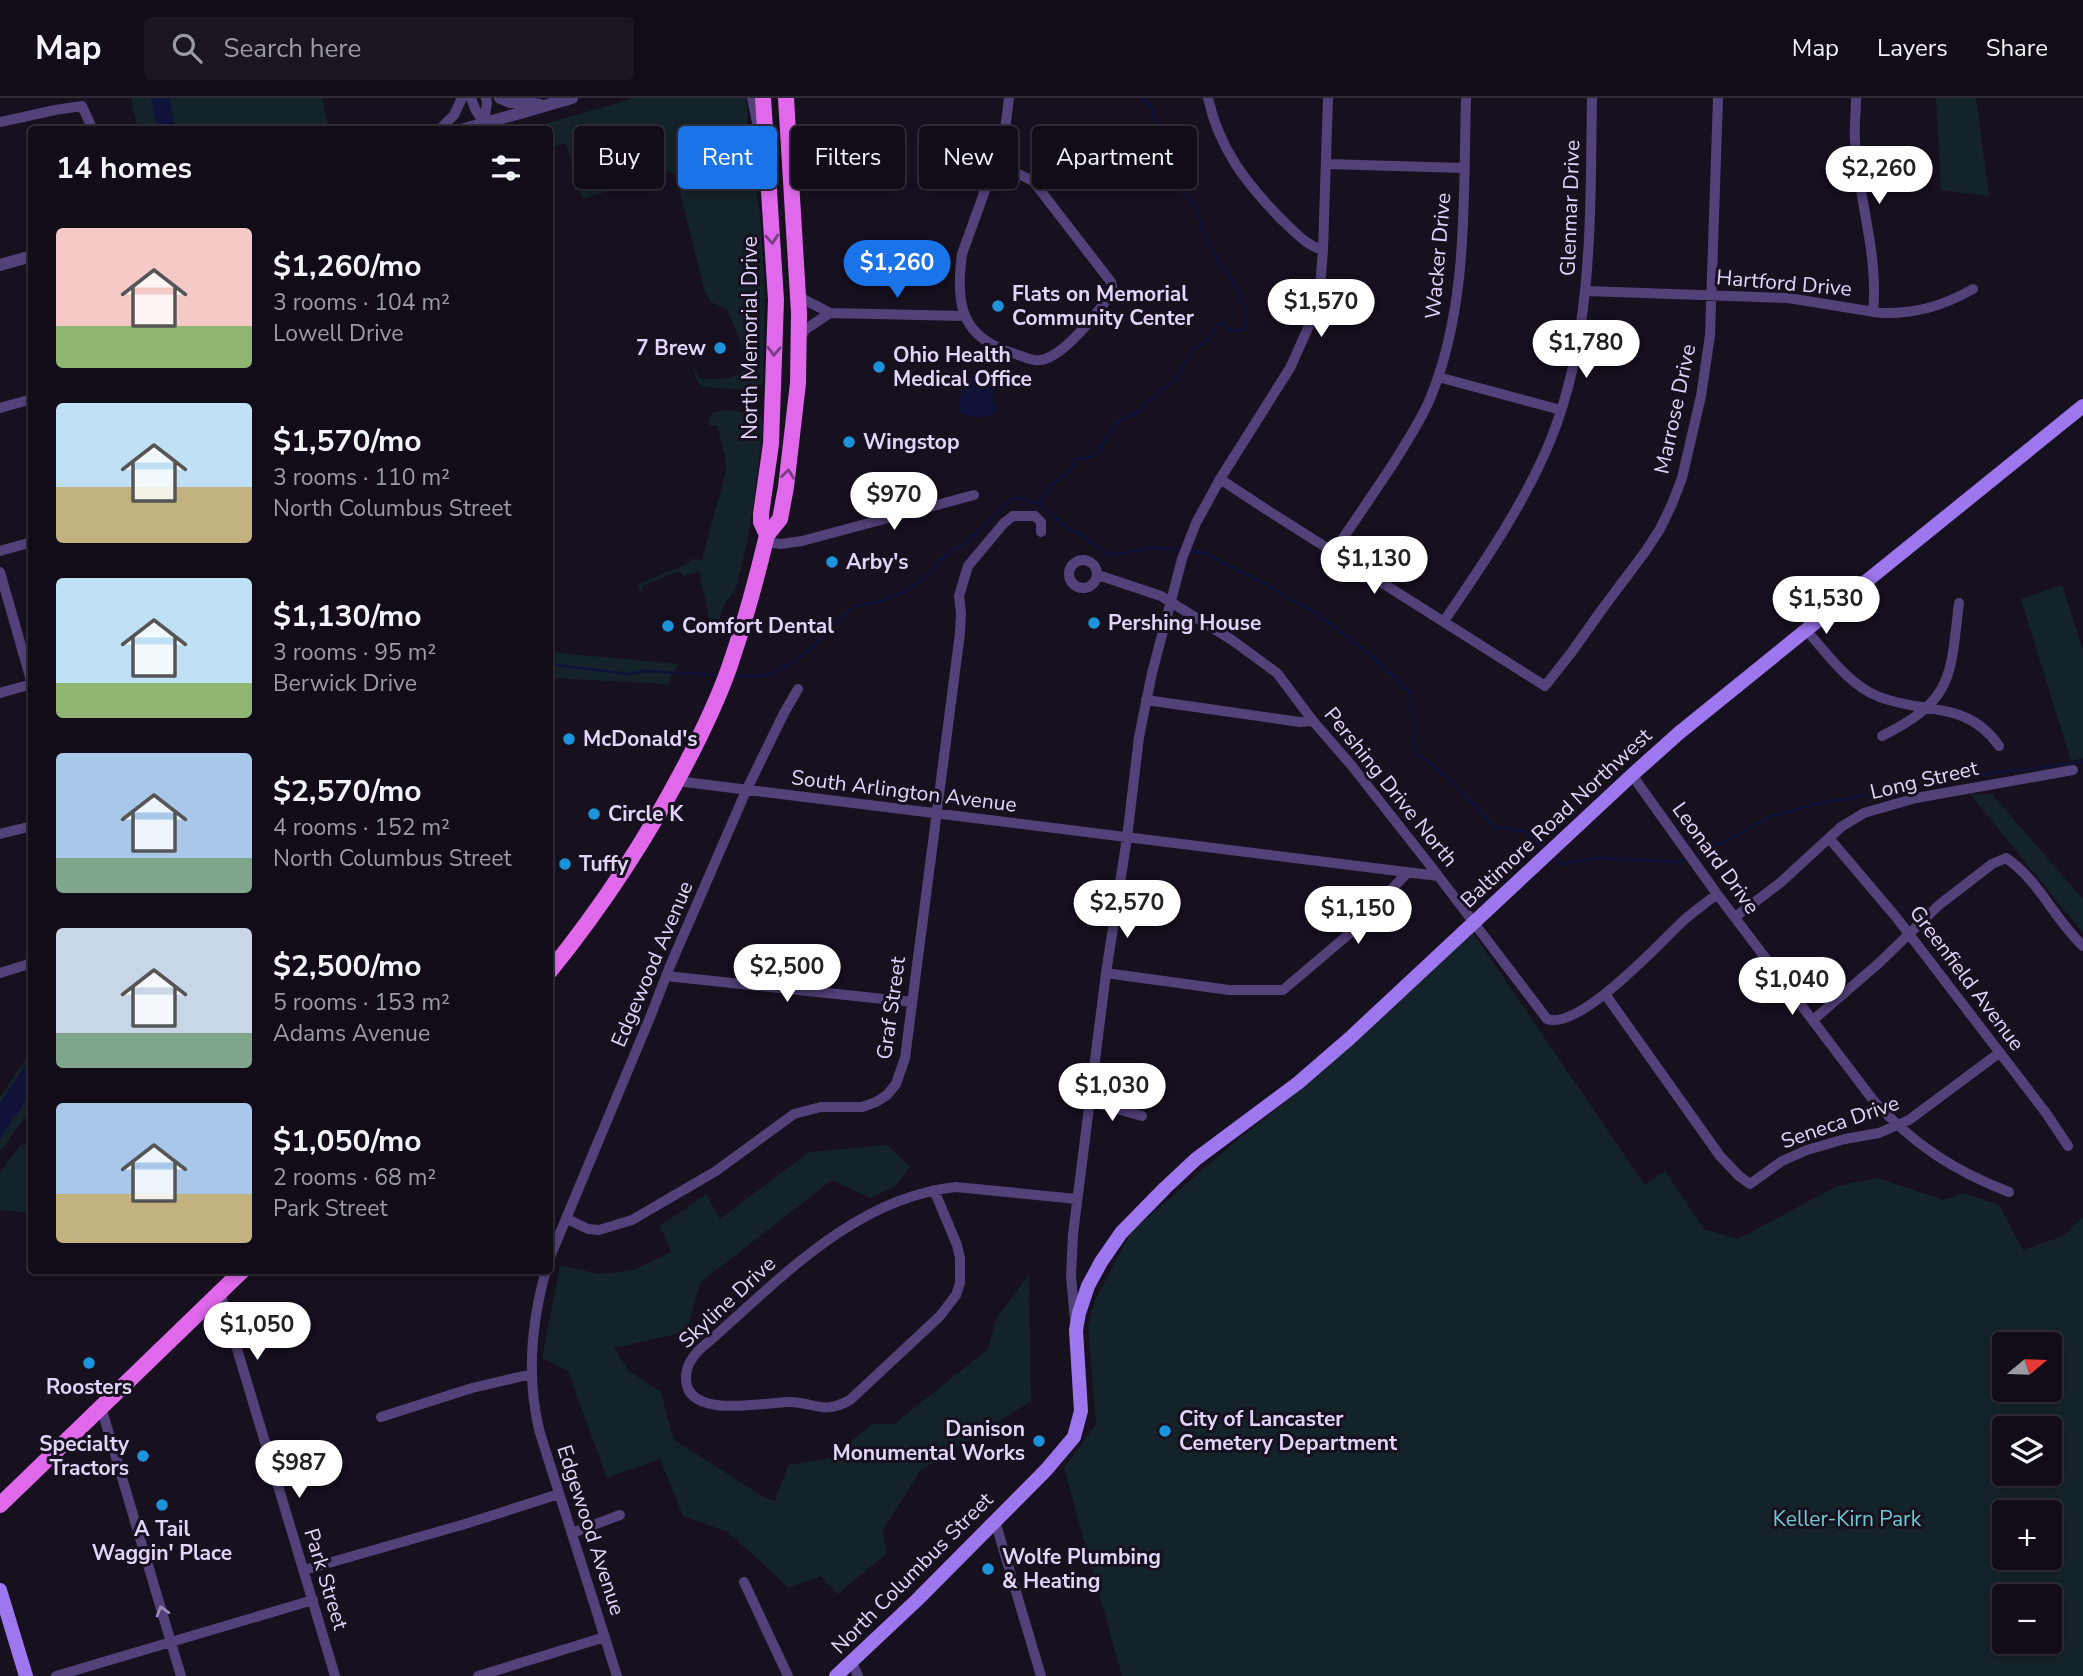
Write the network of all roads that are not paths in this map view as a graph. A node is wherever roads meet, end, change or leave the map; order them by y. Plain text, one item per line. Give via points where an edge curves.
1 (463, 98) edge
2 (471, 98) edge
3 (486, 98) edge
4 (500, 98) edge
5 (572, 98) edge
6 (753, 98) edge
7 (763, 98) edge
8 (786, 98) edge
9 (1009, 98) edge
10 (1208, 98) edge
11 (1328, 98) edge
12 (1466, 98) edge
13 (1592, 98) edge
14 (1718, 98) edge
15 (1856, 98) edge
16 (543, 106) junction
17 (0, 122) edge
18 (484, 123) junction
19 (91, 126) edge
20 (443, 126) edge
21 (474, 126) edge
22 (1006, 126) edge
23 (1326, 164) junction
24 (1464, 168) junction
25 (1018, 174) edge
26 (986, 189) edge
27 (771, 211) junction
28 (1324, 250) junction
29 (28, 258) edge
30 (0, 265) edge
31 (1973, 289) dead end
32 (1586, 291) junction
33 (798, 293) junction
34 (1712, 295) junction
35 (1873, 312) junction
36 (830, 313) junction
37 (964, 316) junction
38 (799, 339) junction
39 (1438, 377) junction
40 (28, 400) edge
41 (2083, 406) edge
42 (0, 408) edge
43 (1561, 410) junction
44 (1220, 479) junction
45 (974, 495) dead end
46 (1041, 532) dead end
47 (766, 538) junction
48 (28, 543) edge
49 (0, 551) edge
50 (1333, 552) junction
51 (0, 572) edge
52 (1098, 575) dead end
53 (1171, 603) junction
54 (1959, 603) dead end
55 (1444, 621) junction
56 (1806, 630) junction
57 (28, 670) edge
58 (28, 685) edge
59 (798, 689) dead end
60 (0, 693) edge
61 (1146, 701) junction
62 (1928, 707) junction
63 (1313, 721) junction
64 (1882, 736) dead end
65 (1999, 746) dead end
66 (2074, 770) dead end
67 (1632, 775) junction
68 (677, 781) junction
69 (746, 791) junction
70 (936, 815) junction
71 (28, 827) edge
72 (0, 834) edge
73 (1127, 838) junction
74 (1829, 838) junction
75 (1407, 873) junction
76 (1438, 876) junction
77 (1717, 894) junction
78 (1735, 917) junction
79 (1474, 922) junction
80 (1909, 934) junction
81 (2083, 946) edge
82 (28, 964) edge
83 (553, 967) edge
84 (0, 973) edge
85 (1107, 973) junction
86 (666, 976) junction
87 (1605, 994) junction
88 (912, 1002) junction
89 (1813, 1020) junction
90 (1999, 1053) junction
91 (1090, 1101) junction
92 (1142, 1116) dead end
93 (1898, 1126) junction
94 (2068, 1146) dead end
95 (934, 1190) junction
96 (2009, 1192) dead end
97 (1077, 1199) junction
98 (567, 1219) junction
99 (553, 1250) edge
100 (239, 1274) edge
101 (545, 1274) edge
102 (220, 1292) junction
103 (1076, 1330) junction
104 (532, 1374) junction
105 (101, 1407) junction
106 (380, 1418) dead end
107 (559, 1494) junction
108 (0, 1505) edge
109 (620, 1515) dead end
110 (995, 1521) junction
111 (572, 1533) junction
112 (304, 1570) junction
113 (744, 1582) dead end
114 (0, 1590) edge
115 (313, 1600) junction
116 (605, 1637) junction
117 (171, 1641) junction
118 (855, 1669) edge
119 (26, 1676) edge
120 (56, 1676) edge
121 (181, 1676) edge
122 (335, 1676) edge
123 (478, 1676) edge
124 (617, 1676) edge
125 (788, 1676) edge
126 (836, 1676) edge
127 (1041, 1676) edge

1 - 20 street
2 - 18 street
3 - 18 street
4 - 16 street
5 - 16 street
6 - 27 street
7 - 27 main road, North Memorial Drive
8 - 33 main road, North Memorial Drive
9 - 22 street
10 - 28 street via 1217,130 1250,187 1301,239
11 - 23 street, North Columbus Street
12 - 24 street, Wacker Drive
13 - 32 street, Glenmar Drive
14 - 34 street, Marrose Drive
15 - 35 street via 1855,142 1874,266
16 - 18 street
17 - 19 street via 82,106
18 - 21 street
23 - 24 street
23 - 28 street, North Columbus Street
24 - 39 street, Wacker Drive via 1458,295
25 - 37 street via 1033,181 1113,290 1078,335 1042,360 990,344
26 - 37 street via 959,271
27 -> 47 main road, North Memorial Drive via 776,300 771,444 761,514
28 - 44 street, North Columbus Street via 1316,303 1303,343
29 - 30 street
31 - 35 street, Hartford Drive via 1921,310
32 - 34 street, Hartford Drive
32 - 43 street, Glenmar Drive via 1577,351
33 - 36 street
33 - 38 main road, North Memorial Drive
34 - 35 street, Hartford Drive via 1805,300
34 - 55 street, Marrose Drive via 1701,396 1672,504 1645,552 1545,686
36 - 37 street
36 - 38 street
47 -> 38 main road, North Memorial Drive via 780,519 786,487
39 - 43 street
39 - 50 street, Wacker Drive via 1416,427
40 - 42 street
41 - 56 main road, Baltimore Road Northwest
43 - 55 street, Glenmar Drive via 1529,486
44 - 50 street
44 - 53 street, North Columbus Street via 1196,523
45 - 47 street via 802,541 781,544
46 - 70 street, Graf Street via 1040,518 1013,516 968,566 959,596 960,633
47 - 68 main road, North Memorial Drive via 733,658
48 - 49 street
50 - 55 street
51 - 57 street
52 - 53 street, Pershing Drive North
53 - 61 street, North Columbus Street
53 - 63 street, Pershing Drive North via 1277,673
54 - 62 street via 1950,669
56 - 62 street via 1852,679 1874,695
56 - 67 main road, Baltimore Road Northwest
58 - 60 street
59 - 69 street, Edgewood Avenue
61 - 63 street
61 - 73 street, North Columbus Street
62 - 64 street
62 - 65 street via 1950,710 1974,721
63 - 76 street, Pershing Drive North
66 - 74 street, Long Street via 1894,803 1864,813
67 - 77 street, Leonard Drive
67 - 79 main road, Baltimore Road Northwest
68 - 69 street, South Arlington Avenue
68 - 83 main road, North Memorial Drive via 609,894
69 - 70 street, South Arlington Avenue
69 - 86 street, Edgewood Avenue
70 - 73 street, South Arlington Avenue
70 - 88 street, Graf Street
71 - 72 street
73 - 75 street, South Arlington Avenue
73 - 85 street, North Columbus Street
74 - 78 street, Long Street
74 - 80 street, Greenfield Avenue
75 - 76 street, South Arlington Avenue
75 - 85 street via 1349,934 1283,990 1229,990
76 - 79 street, Pershing Drive North
77 - 78 street, Leonard Drive
77 - 87 street
78 - 89 street, Leonard Drive
79 - 87 street, Pershing Drive North via 1547,1018 1555,1021 1579,1013
79 - 103 main road, Baltimore Road Northwest via 1350,1038 1196,1160 1136,1217 1101,1262 1083,1300
80 - 81 street via 1961,888 2006,858 2025,872
80 - 89 street
80 - 90 street, Greenfield Avenue
82 - 84 street
85 - 91 street, North Columbus Street
86 - 88 street
86 - 98 street, Edgewood Avenue
87 - 93 street, Seneca Drive via 1720,1156 1750,1184 1807,1150
88 - 98 street, Graf Street via 902,1072 887,1095 876,1102 794,1114 716,1171 632,1220 599,1230
89 - 93 street, Leonard Drive
90 - 93 street, Seneca Drive
90 - 94 street, Greenfield Avenue
91 - 92 street
91 - 97 street, North Columbus Street
93 - 96 street, Leonard Drive via 1946,1162
95 - 95 street, Skyline Drive via 960,1258 956,1295 940,1316 850,1400 831,1408 791,1402 720,1406 700,1401 689,1391 686,1372 691,1359 809,1253 878,1211
95 - 97 street, Skyline Drive via 970,1187
97 - 103 street, North Columbus Street via 1071,1276
98 - 99 street, Edgewood Avenue
100 - 102 main road
101 - 104 street, Edgewood Avenue via 531,1352
102 - 105 main road
102 - 112 street, Park Street
103 - 110 main road, North Columbus Street via 1081,1411 1074,1437
104 - 106 street
104 - 107 street, Edgewood Avenue via 536,1419
105 - 108 main road
117 -> 105 street
107 - 111 street, Edgewood Avenue
107 - 112 street
109 - 111 street
110 - 118 main road, North Columbus Street
110 - 127 street
111 - 116 street, Edgewood Avenue
112 - 115 street, Park Street
113 - 125 street
114 - 119 main road
115 - 117 street
115 - 122 street, Park Street
116 - 123 street
116 - 124 street, Edgewood Avenue
117 - 120 street
117 - 121 street
118 - 126 main road, North Columbus Street

